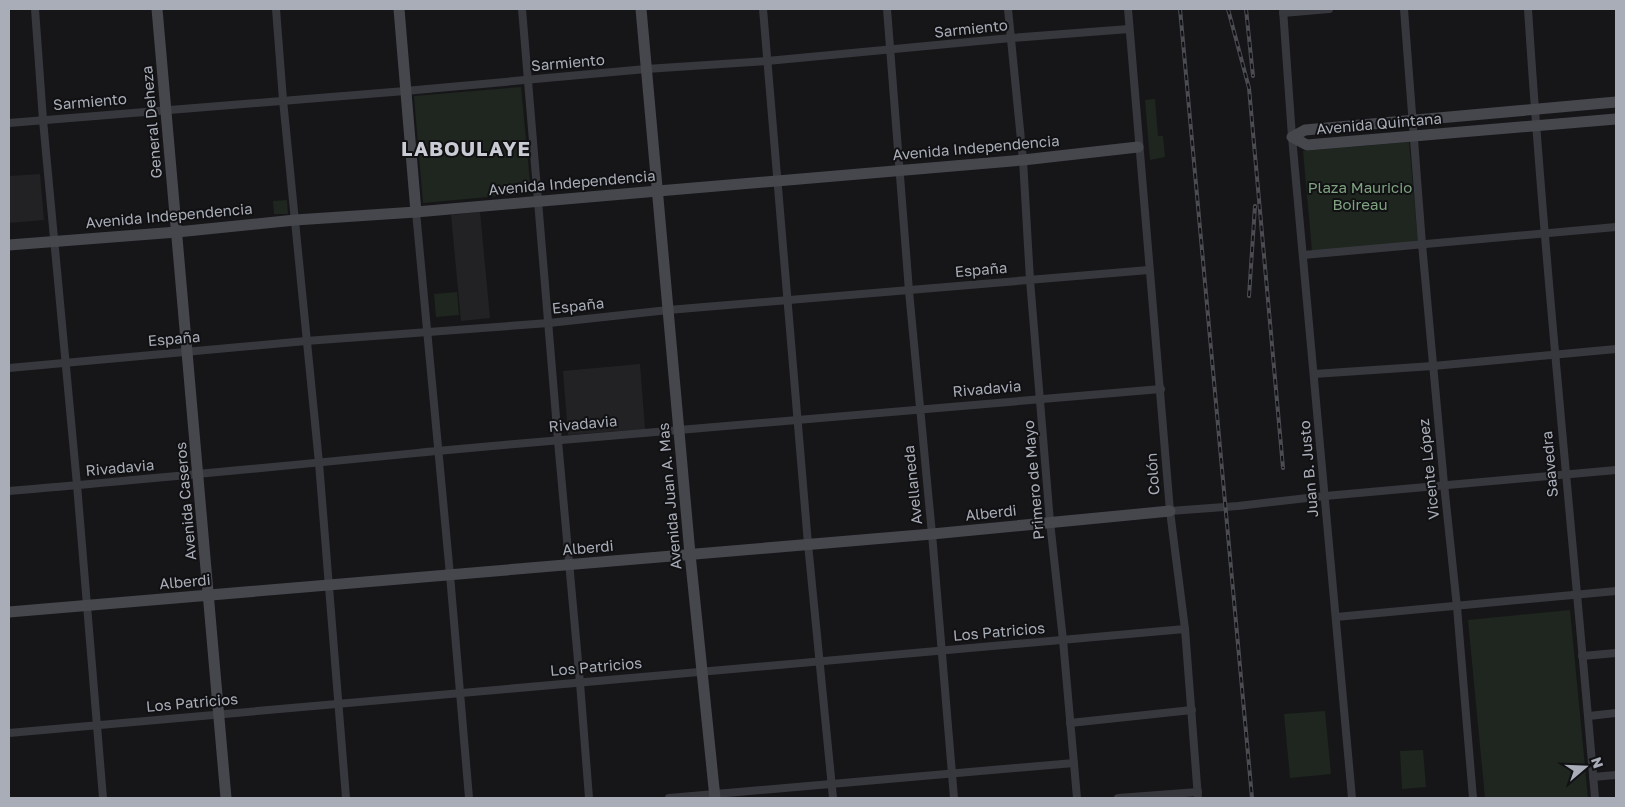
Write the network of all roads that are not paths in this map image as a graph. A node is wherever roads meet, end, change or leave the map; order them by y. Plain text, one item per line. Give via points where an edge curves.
1 (35, 9) edge
2 (157, 9) edge
3 (276, 9) edge
4 (400, 9) edge
5 (522, 9) edge
6 (641, 9) edge
7 (764, 9) edge
8 (887, 9) edge
9 (1008, 9) edge
10 (1128, 9) edge
11 (1330, 9) edge
12 (1404, 9) edge
13 (1528, 9) edge
14 (1283, 11) edge
15 (1129, 29) junction
16 (1011, 38) junction
17 (891, 50) junction
18 (767, 61) junction
19 (646, 69) junction
20 (528, 80) junction
21 (405, 91) junction
22 (283, 100) junction
23 (1616, 102) edge
24 (166, 110) junction
25 (1534, 110) junction
26 (1616, 119) edge
27 (43, 120) junction
28 (1413, 120) junction
29 (9, 123) edge
30 (1536, 126) junction
31 (1414, 136) junction
32 (1292, 137) junction
33 (1138, 147) junction
34 (1022, 160) junction
35 (899, 170) junction
36 (778, 180) junction
37 (658, 191) junction
38 (538, 201) junction
39 (416, 212) junction
40 (295, 220) junction
41 (1616, 227) edge
42 (177, 232) junction
43 (1545, 233) junction
44 (55, 240) junction
45 (1422, 244) junction
46 (9, 245) edge
47 (1304, 255) junction
48 (1149, 270) junction
49 (1030, 280) junction
50 (909, 291) junction
51 (788, 301) junction
52 (668, 310) junction
53 (549, 323) junction
54 (428, 331) junction
55 (306, 341) junction
56 (1616, 349) edge
57 (187, 352) junction
58 (1555, 354) junction
59 (65, 363) junction
60 (1433, 366) junction
61 (9, 368) edge
62 (1314, 374) junction
63 (1161, 390) junction
64 (1041, 399) junction
65 (919, 409) junction
66 (798, 419) junction
67 (680, 429) junction
68 (558, 441) junction
69 (438, 451) junction
70 (319, 463) junction
71 (1616, 470) edge
72 (1565, 474) junction
73 (198, 475) junction
74 (1444, 484) junction
75 (77, 485) junction
76 (9, 491) edge
77 (1325, 496) junction
78 (1170, 511) junction
79 (1050, 522) junction
80 (932, 534) junction
81 (808, 544) junction
82 (690, 554) junction
83 (569, 565) junction
84 (450, 575) junction
85 (328, 585) junction
86 (1616, 591) edge
87 (209, 595) junction
88 (1576, 595) junction
89 (87, 606) junction
90 (1457, 607) junction
91 (9, 612) edge
92 (1336, 617) junction
93 (1185, 629) junction
94 (1063, 640) junction
95 (942, 651) junction
96 (1616, 653) edge
97 (1582, 656) junction
98 (820, 661) junction
99 (702, 672) junction
100 (580, 682) junction
101 (460, 693) junction
102 (338, 704) junction
103 (1192, 710) junction
104 (1616, 713) edge
105 (218, 714) junction
106 (1589, 716) junction
107 (1070, 723) junction
108 (96, 725) junction
109 (9, 733) edge
110 (1074, 763) junction
111 (952, 774) junction
112 (1616, 775) edge
113 (1593, 777) junction
114 (832, 784) junction
115 (1198, 795) edge
116 (714, 796) edge
117 (103, 798) edge
118 (226, 798) edge
119 (346, 798) edge
120 (469, 798) edge
121 (589, 798) edge
122 (669, 798) edge
123 (833, 798) edge
124 (954, 798) edge
125 (1077, 798) edge
126 (1118, 798) edge
127 (1352, 798) edge
128 (1473, 798) edge
129 (1595, 798) edge

1 - 27 street
2 - 24 main road, General Deheza
3 - 22 street
4 - 21 main road
5 - 20 street
6 - 19 main road, Avenida Juan A. Mas
7 - 18 street
8 - 17 street, Avellaneda
9 - 16 street, Primero de Mayo
10 - 15 street, Colón
11 - 14 street
12 - 28 street, Vicente López
13 - 25 street, Saavedra
14 - 32 street, Juan B. Justo
15 - 16 street, Sarmiento
15 - 33 street, Colón
16 - 17 street, Sarmiento
16 - 34 street, Primero de Mayo
17 - 18 street, Sarmiento
17 - 35 street, Avellaneda
18 - 19 street, Sarmiento
18 - 36 street
19 - 20 street, Sarmiento
19 - 37 main road, Avenida Juan A. Mas
20 - 21 street, Sarmiento
20 - 38 street
21 - 22 street, Sarmiento
21 - 39 main road
22 - 24 street, Sarmiento
22 - 40 street
23 - 25 main road, Avenida Quintana
24 - 27 street, Sarmiento
24 - 42 main road, General Deheza
25 - 28 main road, Avenida Quintana
25 - 30 street, Saavedra
26 - 30 main road, Avenida Quintana
27 - 29 street, Sarmiento
27 - 44 street
28 - 31 street, Vicente López
28 - 32 main road, Avenida Quintana via 1305,130
30 - 31 main road, Avenida Quintana
30 - 43 street, Saavedra
31 - 32 main road, Avenida Quintana via 1306,145
31 - 45 street, Vicente López
32 - 47 street, Juan B. Justo
33 - 34 main road, Avenida Independencia
33 - 48 street, Colón
34 - 35 main road, Avenida Independencia
34 - 49 street, Primero de Mayo
35 - 36 main road, Avenida Independencia
35 - 50 street, Avellaneda
36 - 37 main road, Avenida Independencia
36 - 51 street
37 - 38 main road, Avenida Independencia
37 - 52 main road, Avenida Juan A. Mas
38 - 39 main road, Avenida Independencia
38 - 53 street
39 - 40 main road, Avenida Independencia
39 - 54 street
40 - 42 main road, Avenida Independencia
40 - 55 street
41 - 43 street
42 - 44 main road, Avenida Independencia
42 - 57 main road, Avenida Caseros
43 - 45 street
43 - 58 street, Saavedra
44 - 46 main road, Avenida Independencia
44 - 59 street
45 - 47 street
45 - 60 street, Vicente López
47 - 62 street, Juan B. Justo
48 - 49 street, España
48 - 63 street, Colón
49 - 50 street, España
49 - 64 street, Primero de Mayo
50 - 51 street, España
50 - 65 street, Avellaneda
51 - 52 street, España
51 - 66 street
52 - 53 street, España
52 - 67 main road, Avenida Juan A. Mas
53 - 54 street, España
53 - 68 street
54 - 55 street, España
54 - 69 street
55 - 57 street, España
55 - 70 street
56 - 58 street
57 - 59 street, España
57 - 73 main road, Avenida Caseros
58 - 60 street
58 - 72 street, Saavedra
59 - 61 street, España
59 - 75 street
60 - 62 street
60 - 74 street, Vicente López
62 - 77 street, Juan B. Justo
63 - 64 street, Rivadavia
63 - 78 street, Colón
64 - 65 street, Rivadavia
64 - 79 street, Primero de Mayo
65 - 66 street, Rivadavia
65 - 80 street, Avellaneda
66 - 67 street, Rivadavia
66 - 81 street
67 - 68 street, Rivadavia
67 - 82 main road, Avenida Juan A. Mas
68 - 69 street, Rivadavia
68 - 83 street
69 - 70 street, Rivadavia
69 - 84 street
70 - 73 street, Rivadavia
70 - 85 street
71 - 72 street
72 - 74 street
72 - 88 street, Saavedra
73 - 75 street, Rivadavia
73 - 87 main road, Avenida Caseros
74 - 77 street
74 - 90 street, Vicente López
75 - 76 street, Rivadavia
75 - 89 street
77 - 78 street
77 - 92 street, Juan B. Justo
78 - 79 main road, Alberdi
78 - 93 street, Colón
79 - 80 main road, Alberdi
79 - 94 street, Primero de Mayo
80 - 81 main road, Alberdi
80 - 95 street, Avellaneda
81 - 82 main road, Alberdi
81 - 98 street
82 - 83 main road, Alberdi
82 - 99 main road, Avenida Juan A. Mas
83 - 84 main road, Alberdi
83 - 100 street
84 - 85 main road, Alberdi
84 - 101 street
85 - 87 main road, Alberdi
85 - 102 street
86 - 88 street
87 - 89 main road, Alberdi
87 - 105 main road, Avenida Caseros
88 - 90 street
88 - 97 street, Saavedra
89 - 91 main road, Alberdi
89 - 108 street
90 - 92 street
90 - 128 street, Vicente López
92 - 127 street, Juan B. Justo
93 - 94 street, Los Patricios
93 - 103 street, Colón
94 - 95 street, Los Patricios
94 - 107 street, Primero de Mayo
95 - 98 street, Los Patricios
95 - 111 street, Avellaneda
96 - 97 street
97 - 106 street, Saavedra
98 - 99 street, Los Patricios
98 - 114 street
99 - 100 street, Los Patricios
99 - 116 main road, Avenida Juan A. Mas
100 - 101 street, Los Patricios
100 - 121 street
101 - 102 street, Los Patricios
101 - 120 street
102 - 105 street, Los Patricios
102 - 119 street
103 - 107 street
103 - 115 street, Colón
104 - 106 street
105 - 108 street, Los Patricios
105 - 118 main road, Avenida Caseros
106 - 113 street, Saavedra
107 - 110 street, Primero de Mayo
108 - 109 street, Los Patricios
108 - 117 street
110 - 111 street
110 - 125 street, Primero de Mayo
111 - 114 street
111 - 124 street, Avellaneda
112 - 113 street
113 - 129 street, Saavedra
114 - 116 street
114 - 123 street
115 - 126 street
116 - 122 street

